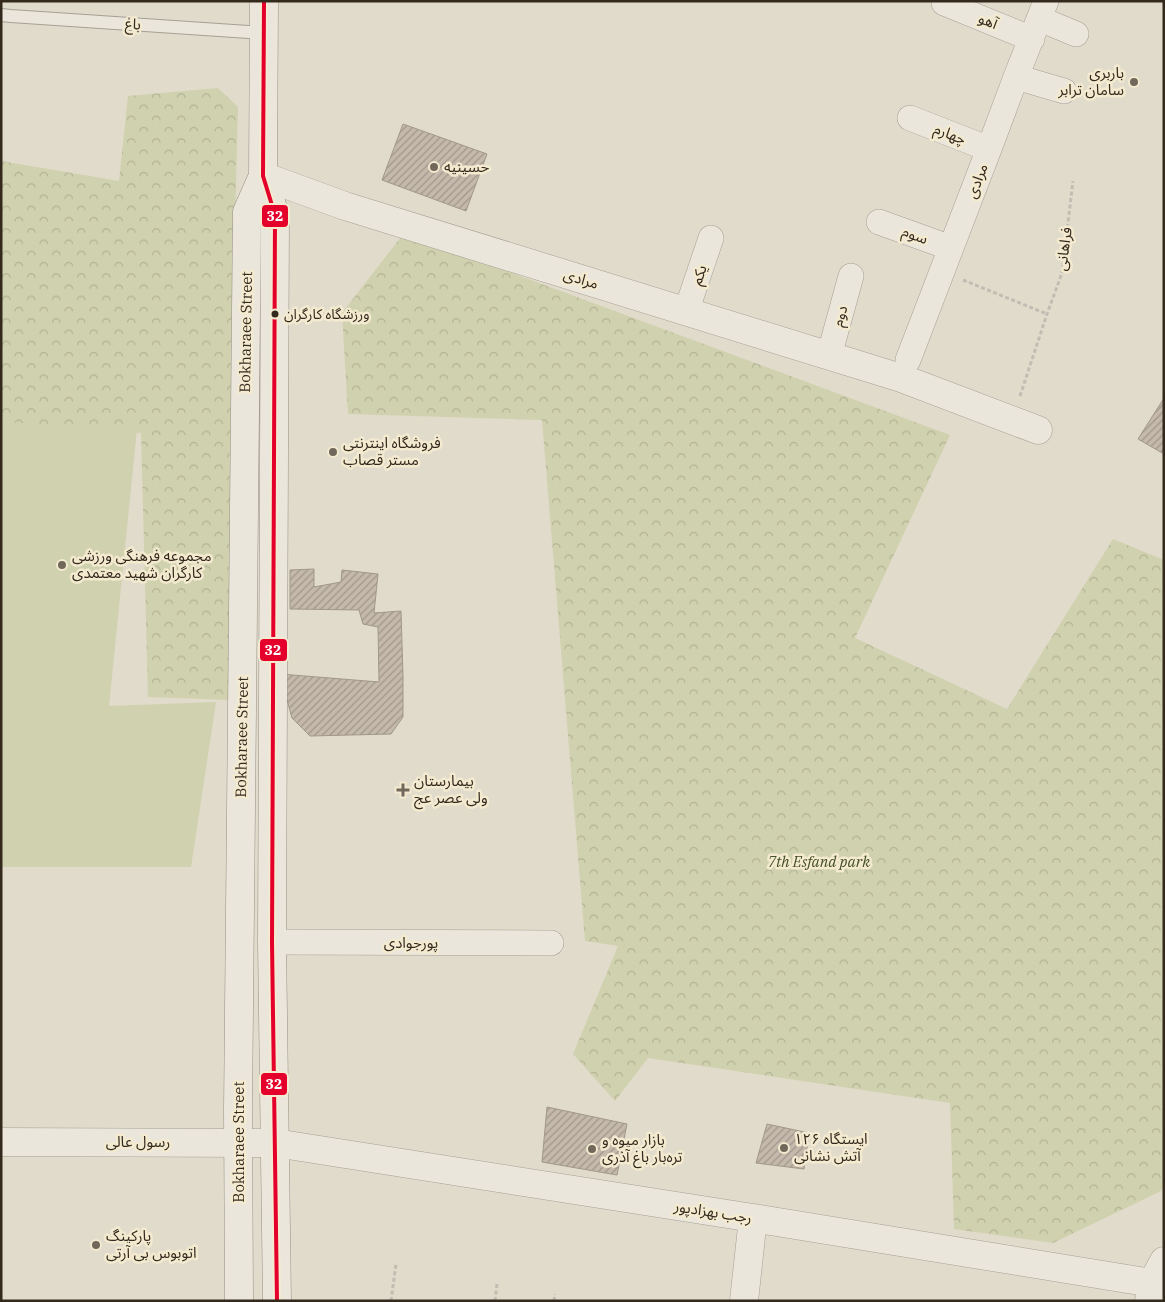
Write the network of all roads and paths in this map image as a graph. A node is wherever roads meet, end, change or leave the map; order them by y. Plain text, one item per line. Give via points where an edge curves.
1 (264, 1) edge
2 (944, 3) dead end
3 (1, 15) edge
4 (1039, 20) edge
5 (264, 33) junction
6 (1076, 34) dead end
7 (1016, 77) junction
8 (1064, 91) dead end
9 (910, 118) dead end
10 (989, 149) junction
11 (263, 176) junction
12 (1072, 181) dead end
13 (879, 222) dead end
14 (712, 238) dead end
15 (951, 248) junction
16 (942, 271) junction
17 (851, 276) dead end
18 (686, 312) junction
19 (1047, 314) junction
20 (829, 356) junction
21 (904, 369) junction
22 (1012, 420) junction
23 (1038, 430) dead end
24 (272, 860) junction
25 (241, 861) junction
26 (272, 942) junction
27 (551, 943) dead end
28 (1, 1142) edge
29 (238, 1143) junction
30 (275, 1144) junction
31 (752, 1218) junction
32 (396, 1264) dead end
33 (1155, 1281) edge
34 (497, 1284) dead end
35 (556, 1294) dead end
36 (239, 1301) edge
37 (277, 1301) edge
38 (391, 1301) edge
39 (495, 1301) edge
40 (554, 1301) edge
41 (744, 1301) edge

1 - 5 main road, Bokharaee Street
2 - 4 street, آهو
3 - 5 lane, باغ
4 - 6 street, آهو
4 - 7 street, مرادی
5 - 11 main road, Bokharaee Street
7 - 8 street
7 - 10 street, مرادی
9 - 10 street, چهارم
10 - 15 street, مرادی
11 - 18 main road, مرادی via 345,206
11 - 24 main road, Bokharaee Street via 275,215
11 - 25 main road, Bokharaee Street via 247,212
12 - 19 path, فراهانی via 1062,272
13 - 15 street, سوم
14 - 18 street, یکم
15 - 16 street, مرادی
16 - 19 path
16 - 21 street, مرادی
17 - 20 street, دوم
18 - 20 main road, مرادی
19 - 22 path, فراهانی
20 - 21 main road, مرادی
21 - 22 main road
22 - 23 main road
24 - 25 main road
24 - 26 main road, Bokharaee Street
25 - 29 main road, Bokharaee Street
26 - 27 street, پورجوادی
26 - 30 main road, Bokharaee Street
28 - 29 main road, رسول عالی
29 - 30 main road, رسول عالی
29 - 36 main road, Bokharaee Street
30 - 31 main road, رجب بهزادپور
30 - 37 main road, Bokharaee Street
31 - 33 main road, رجب بهزادپور
31 - 41 main road
32 - 38 path
34 - 39 path
35 - 40 path

